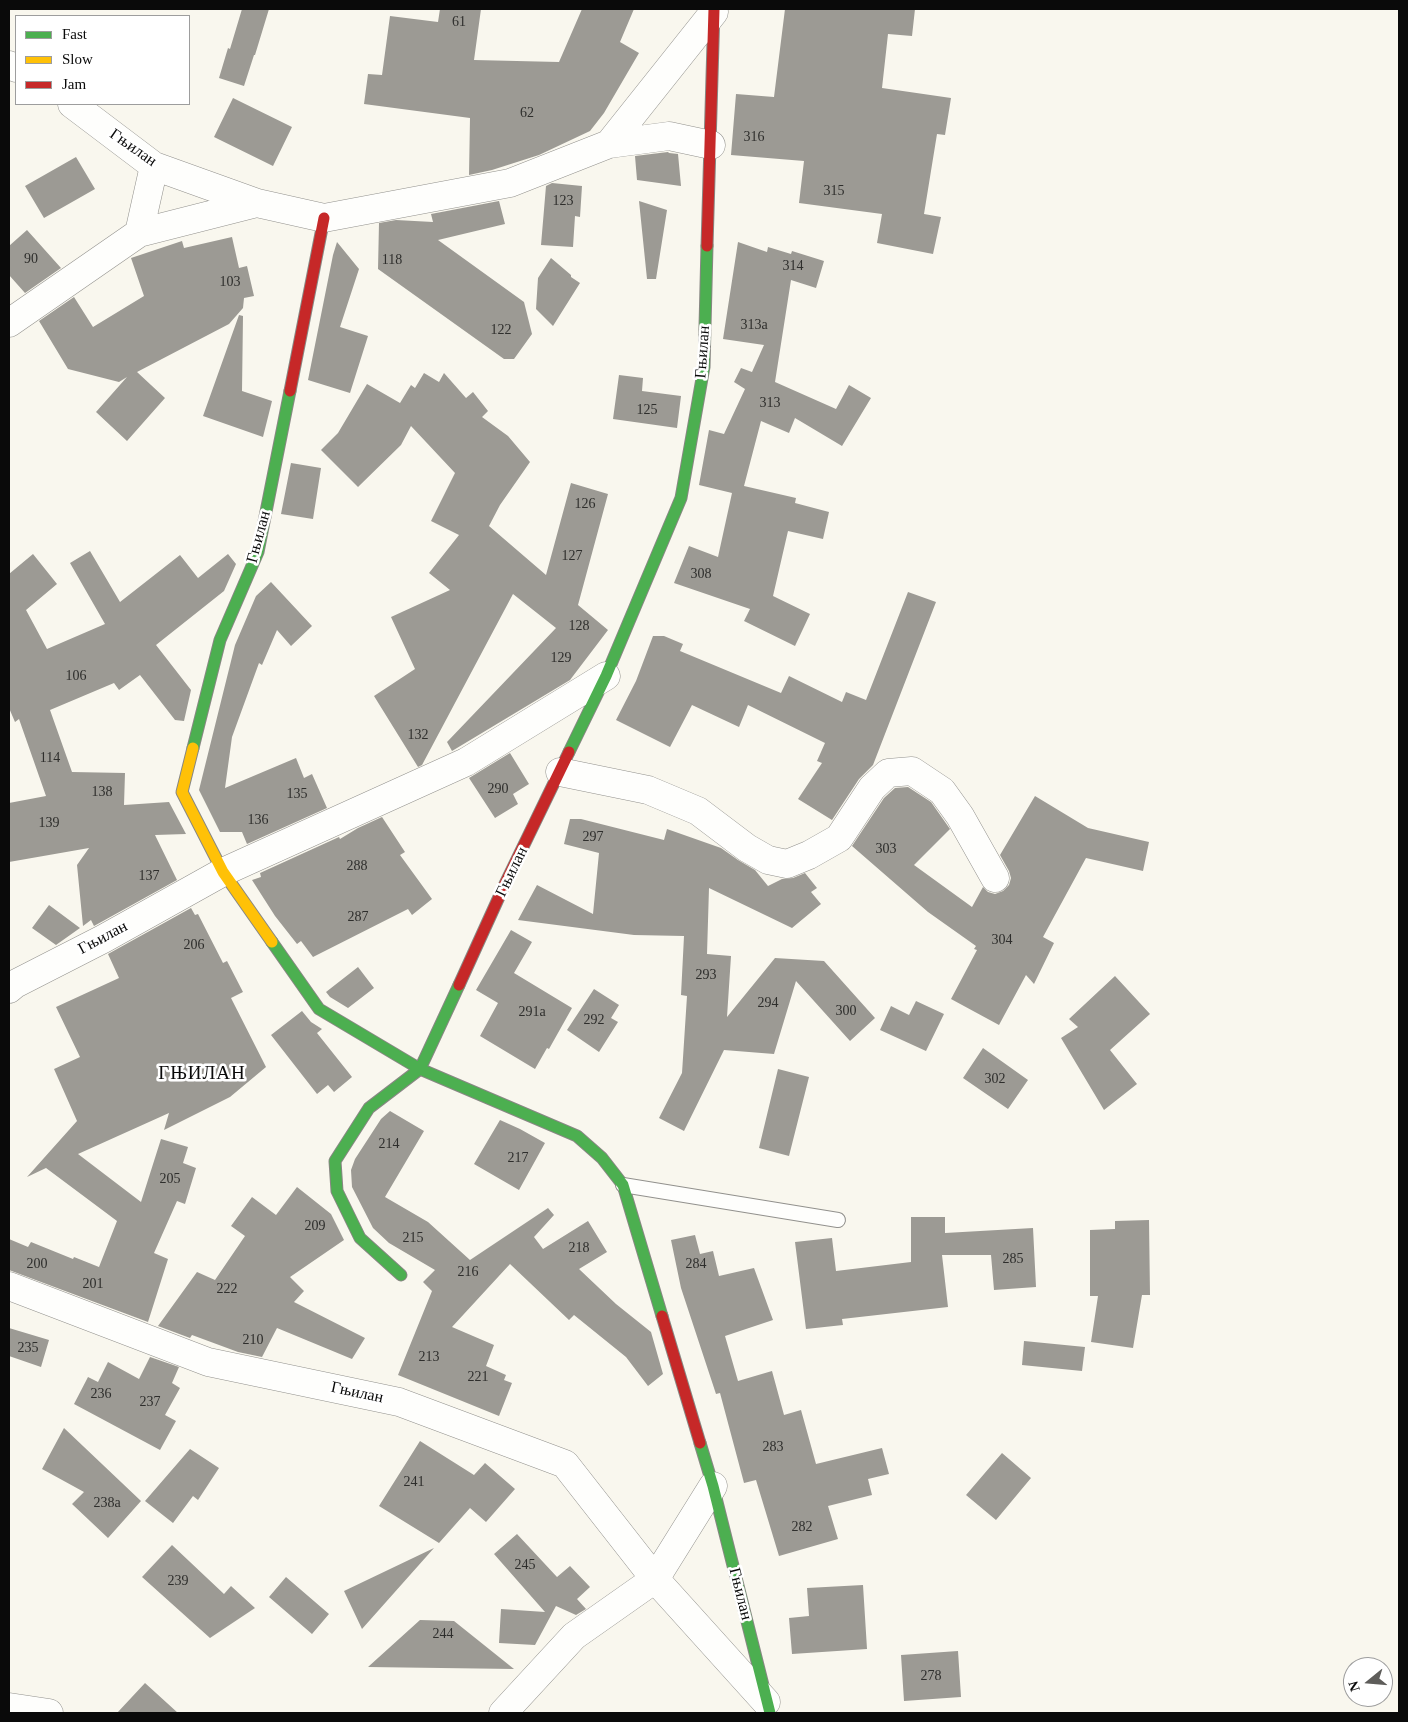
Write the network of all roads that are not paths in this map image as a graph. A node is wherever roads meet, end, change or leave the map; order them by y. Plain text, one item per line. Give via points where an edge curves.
1 (714, 10) edge
2 (73, 105) edge
3 (609, 144) junction
4 (711, 144) junction
5 (154, 166) junction
6 (257, 203) junction
7 (324, 218) junction
8 (140, 233) junction
9 (9, 323) edge
10 (606, 676) junction
11 (560, 772) junction
12 (223, 872) junction
13 (995, 878) dead end
14 (9, 989) edge
15 (420, 1069) junction
16 (623, 1185) junction
17 (838, 1220) dead end
18 (401, 1275) dead end
19 (9, 1286) edge
20 (713, 1486) junction
21 (655, 1579) junction
22 (9, 1707) edge
23 (768, 1708) edge
24 (49, 1713) edge
25 (503, 1713) edge

1 - 3 street, Гњилан
1 - 4 street, Гњилан
2 - 5 street, Гњилан
3 - 4 street via 669,136
3 - 7 street, Гњилан via 510,183
4 - 10 street, Гњилан via 704,367 681,498
5 - 6 street, Гњилан
5 - 8 street
6 - 7 street, Гњилан
6 - 8 street, Гњилан
7 - 12 street, Гњилан via 258,552 220,640 182,792
8 - 9 street, Гњилан
10 - 11 street, Гњилан
10 - 12 street, Гњилан via 466,762
11 - 13 street via 648,790 698,810 747,848 768,860 787,864 839,838 872,788 888,773 912,772 942,791
11 - 15 street, Гњилан
12 - 14 street, Гњилан
12 - 15 street via 319,1009
15 - 16 street, Гњилан via 577,1136 602,1158
15 - 18 street, Гњилан via 369,1108 335,1161 337,1190 360,1238
16 - 17 lane
16 - 20 street, Гњилан
19 - 21 street, Гњилан via 208,1362 399,1402 565,1464
20 - 21 street
20 - 23 street, Гњилан
21 - 23 street, Гњилан
21 - 25 street via 574,1636
22 - 24 street

